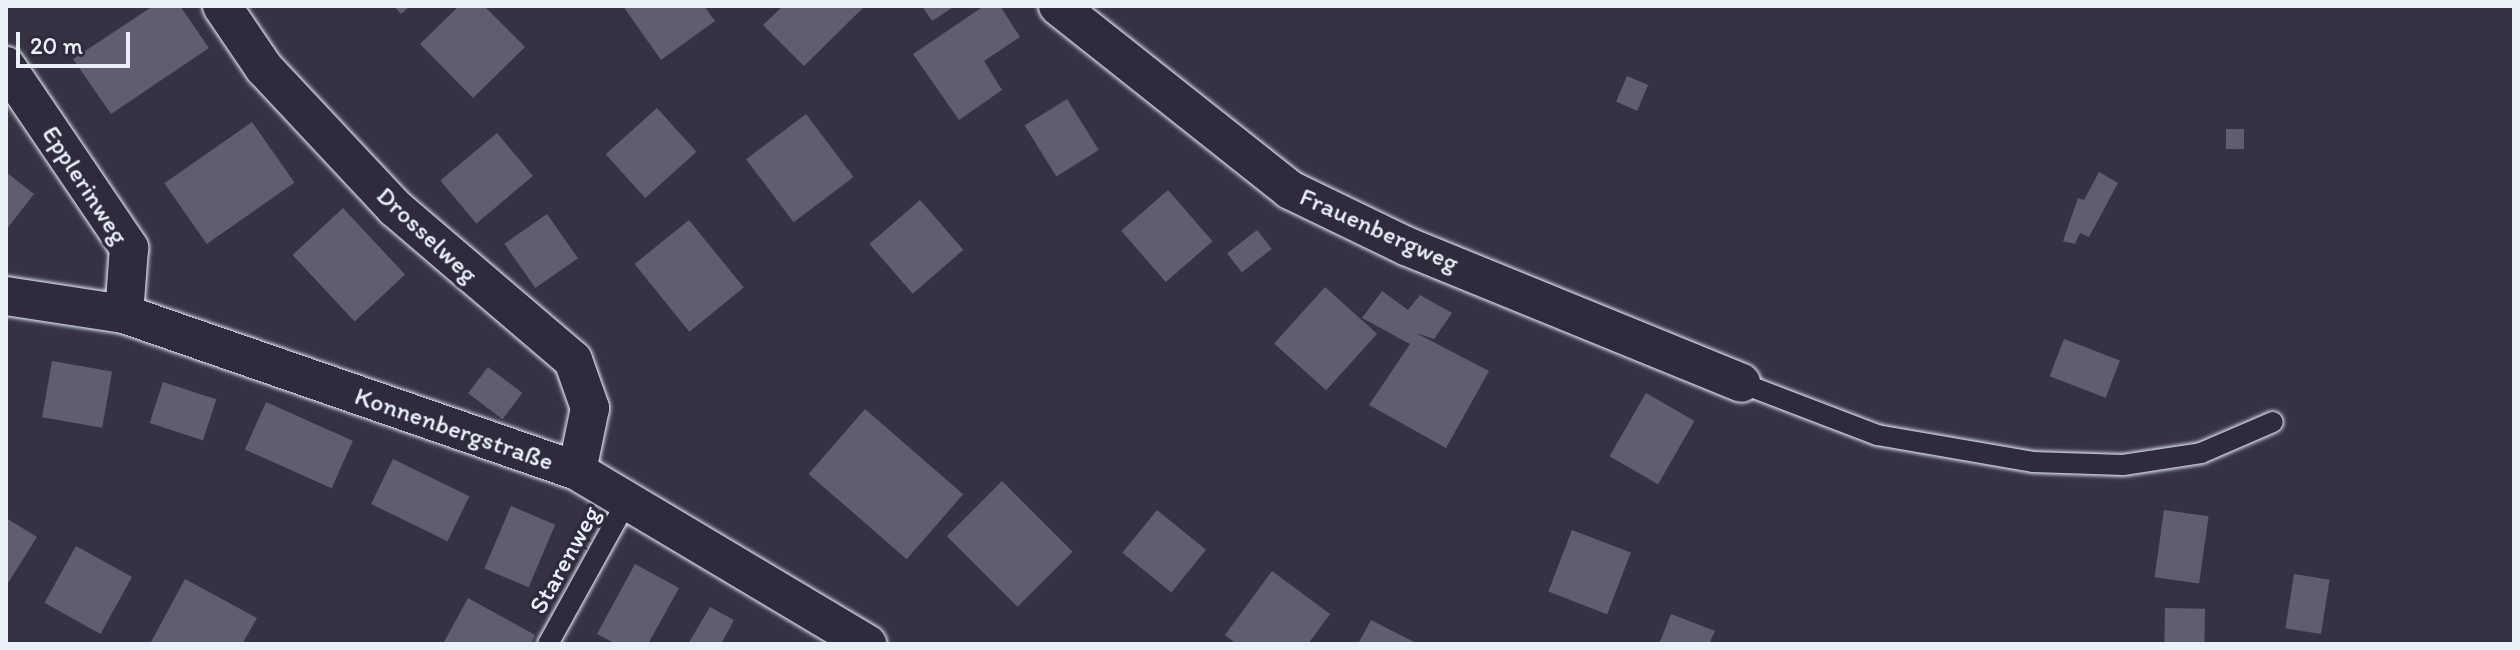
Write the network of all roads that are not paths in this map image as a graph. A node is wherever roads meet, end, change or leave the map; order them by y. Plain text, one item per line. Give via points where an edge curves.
1 (222, 6) edge
2 (1058, 6) edge
3 (6, 66) edge
4 (6, 296) edge
5 (124, 314) junction
6 (1741, 383) joint
7 (2273, 422) dead end
8 (577, 471) junction
9 (627, 501) junction
10 (548, 644) edge
11 (867, 644) edge

1 - 8 street, Drosselweg via 264,68 395,208 573,360 590,408
2 - 6 street, Frauenbergweg via 1290,190
3 - 5 street, Epplerinweg via 129,248
4 - 5 street, Konnenbergstraße
5 - 8 street, Konnenbergstraße
6 - 7 lane via 1877,435 2033,462 2123,465 2201,453
8 - 9 street, Konnenbergstraße
9 - 10 lane, Starenweg
9 - 11 street, Konnenbergstraße

